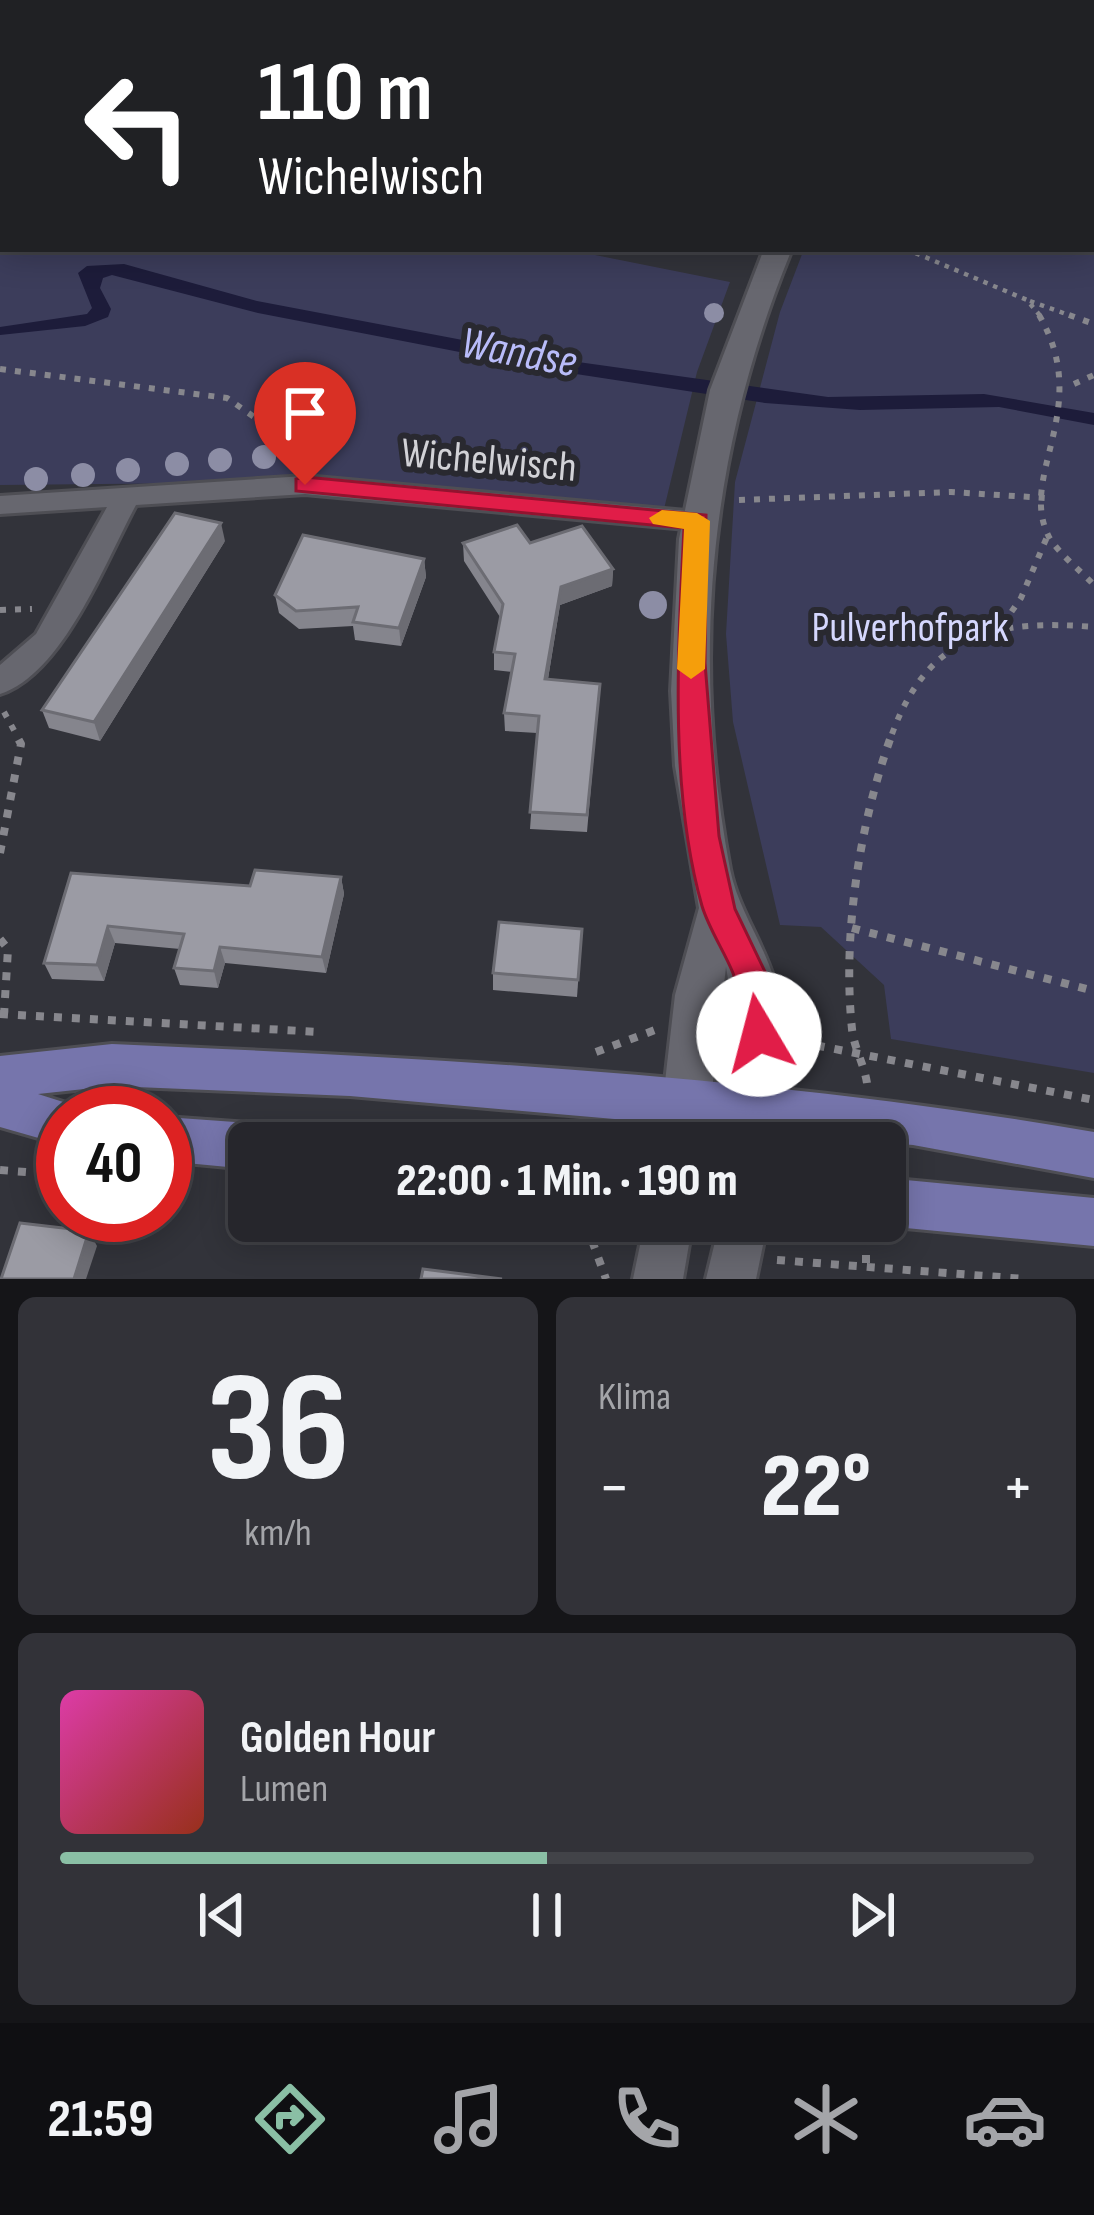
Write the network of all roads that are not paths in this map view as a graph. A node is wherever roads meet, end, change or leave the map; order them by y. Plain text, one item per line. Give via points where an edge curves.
1 (777, 252) edge
2 (129, 493) junction
3 (0, 505) edge
4 (698, 511) junction
5 (0, 682) edge
6 (719, 909) junction
7 (0, 1077) edge
8 (0, 1105) edge
9 (36, 1115) edge
10 (678, 1122) edge
11 (685, 1122) edge
12 (756, 1122) edge
13 (831, 1122) edge
14 (881, 1122) edge
15 (906, 1126) edge
16 (192, 1141) edge
17 (228, 1144) edge
18 (1094, 1155) edge
19 (906, 1204) edge
20 (1094, 1222) edge
21 (665, 1242) edge
22 (658, 1279) edge

1 - 4 street via 726,389
2 - 3 street, Wichelwisch
2 - 4 street, Wichelwisch via 305,485
2 - 5 street via 47,641
4 - 6 street via 694,724
6 - 11 street via 693,1033
6 - 12 street via 752,978
7 - 10 main road via 112,1065 350,1075
8 - 9 main road
13 - 14 main road
15 - 18 main road
16 - 17 main road
19 - 20 main road
21 - 22 street

